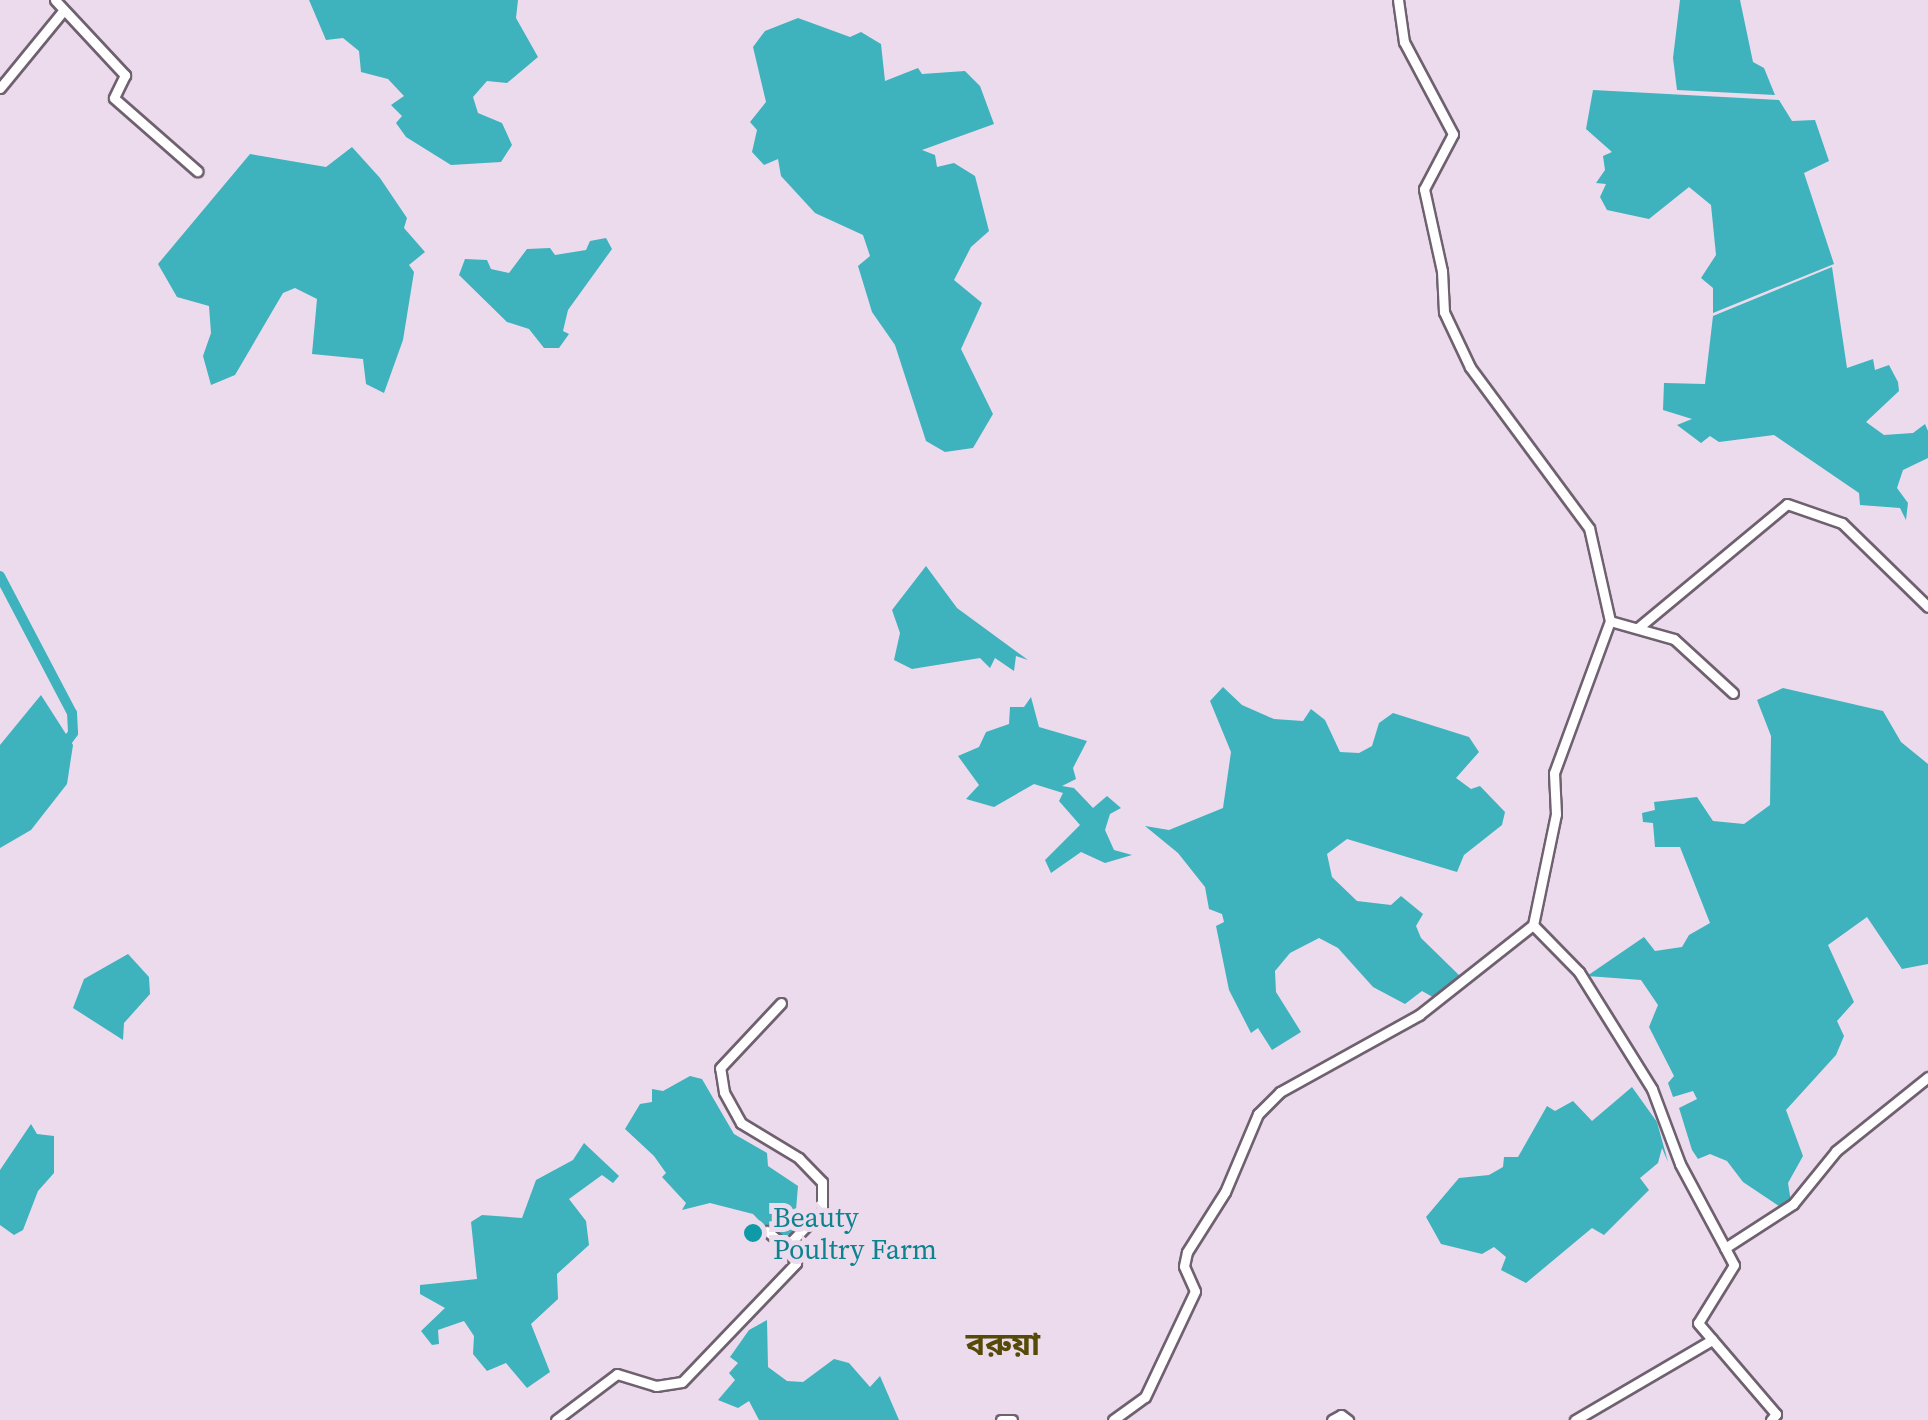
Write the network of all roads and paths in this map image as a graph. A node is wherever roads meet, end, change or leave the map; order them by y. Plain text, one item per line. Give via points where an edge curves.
1 (55, 0) edge
2 (1398, 0) edge
3 (63, 11) junction
4 (0, 88) edge
5 (197, 171) dead end
6 (1928, 607) edge
7 (1610, 621) junction
8 (1639, 627) junction
9 (1733, 693) dead end
10 (1534, 924) junction
11 (781, 1004) dead end
12 (1928, 1077) edge
13 (767, 1231) dead end
14 (786, 1246) junction
15 (1725, 1248) junction
16 (1712, 1340) junction
17 (556, 1420) edge
18 (1001, 1420) edge
19 (1012, 1420) edge
20 (1113, 1420) edge
21 (1332, 1420) edge
22 (1348, 1420) edge
23 (1575, 1420) edge
24 (1772, 1420) edge

1 - 3 street
2 - 7 street via 1404,42 1453,134 1424,188 1444,312 1470,367 1589,528
3 - 4 street
3 - 5 street via 125,75 114,98
6 - 8 street via 1842,522 1787,504
7 - 8 street
7 - 10 street via 1554,773 1556,814
8 - 9 street via 1674,638
10 - 15 street via 1579,972 1652,1089 1680,1164
10 - 20 street via 1420,1014 1280,1092 1258,1114 1225,1192 1187,1252 1184,1266 1195,1292 1145,1397
11 - 14 street via 720,1068 741,1123 800,1158 822,1182 822,1210
12 - 15 street via 1848,1140 1793,1204
13 - 14 street
14 - 17 street via 796,1263 682,1382 656,1386 617,1374
15 - 16 street via 1734,1265 1698,1323
16 - 23 street
16 - 24 street via 1776,1414
18 - 19 street
21 - 22 street

